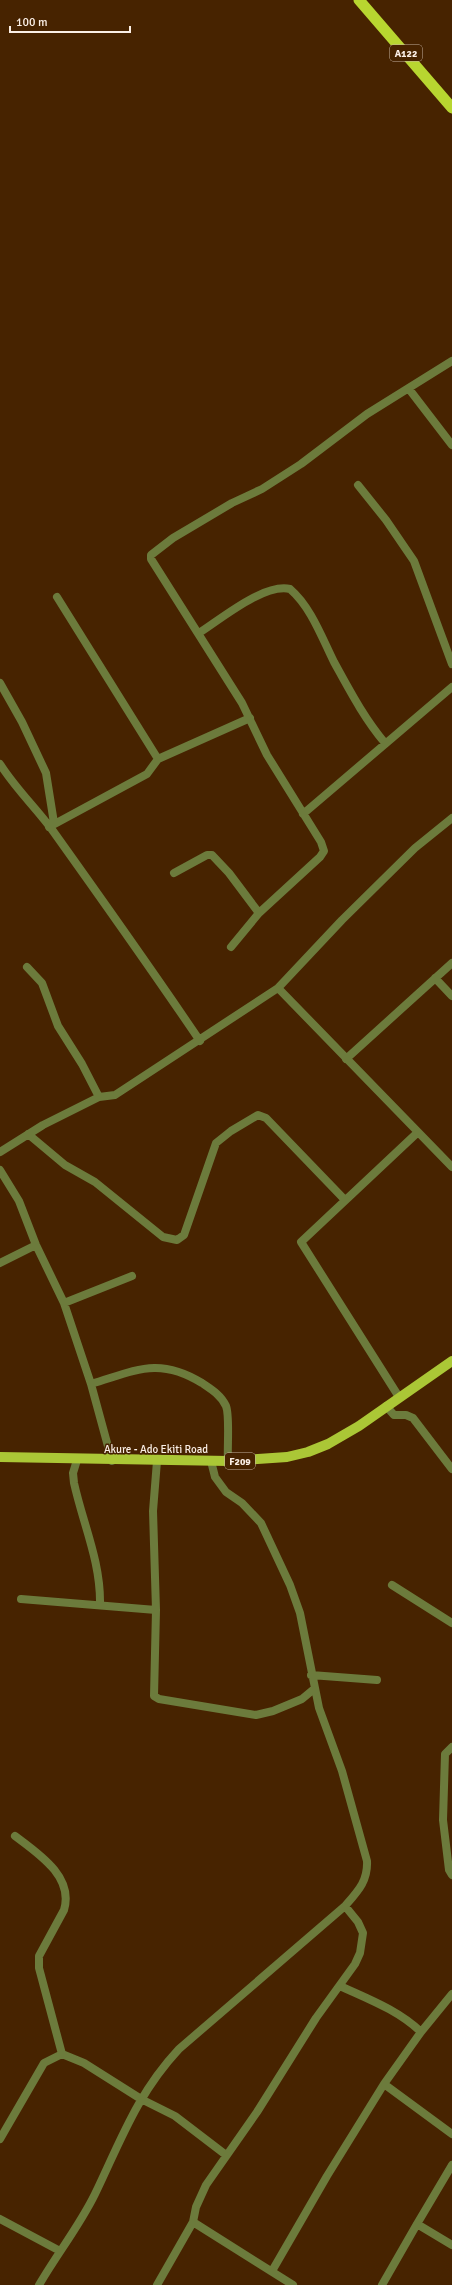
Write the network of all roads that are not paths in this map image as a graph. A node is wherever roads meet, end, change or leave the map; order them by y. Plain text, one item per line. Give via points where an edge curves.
1 (359, 0) edge
2 (452, 108) edge
3 (452, 361) edge
4 (408, 389) junction
5 (452, 445) edge
6 (358, 486) dead end
7 (57, 597) dead end
8 (199, 633) junction
9 (452, 664) edge
10 (0, 683) edge
11 (452, 687) edge
12 (250, 718) junction
13 (385, 744) junction
14 (158, 759) junction
15 (0, 764) edge
16 (303, 814) junction
17 (452, 818) edge
18 (52, 825) junction
19 (174, 873) dead end
20 (259, 913) junction
21 (231, 947) dead end
22 (452, 963) edge
23 (27, 967) dead end
24 (435, 978) junction
25 (278, 988) junction
26 (452, 996) edge
27 (200, 1041) junction
28 (346, 1059) junction
29 (99, 1097) junction
30 (417, 1133) junction
31 (28, 1134) junction
32 (0, 1152) edge
33 (452, 1167) edge
34 (0, 1170) edge
35 (344, 1199) junction
36 (36, 1245) junction
37 (0, 1263) edge
38 (132, 1276) dead end
39 (64, 1302) junction
40 (452, 1361) edge
41 (91, 1384) junction
42 (399, 1397) junction
43 (386, 1406) junction
44 (0, 1457) edge
45 (77, 1460) junction
46 (112, 1460) junction
47 (157, 1461) junction
48 (211, 1461) junction
49 (228, 1461) junction
50 (452, 1469) edge
51 (392, 1585) dead end
52 (21, 1599) dead end
53 (100, 1605) junction
54 (156, 1610) junction
55 (452, 1623) edge
56 (311, 1675) junction
57 (377, 1680) dead end
58 (314, 1689) junction
59 (452, 1747) edge
60 (15, 1836) dead end
61 (452, 1874) edge
62 (345, 1906) junction
63 (340, 1986) junction
64 (452, 1994) edge
65 (421, 2032) junction
66 (62, 2054) junction
67 (384, 2084) junction
68 (140, 2099) junction
69 (452, 2134) edge
70 (0, 2140) edge
71 (226, 2155) junction
72 (452, 2165) edge
73 (0, 2218) edge
74 (193, 2222) junction
75 (417, 2224) junction
76 (452, 2245) edge
77 (60, 2251) junction
78 (272, 2271) junction
79 (39, 2285) edge
80 (157, 2285) edge
81 (293, 2285) edge
82 (382, 2285) edge

1 - 2 highway, A122
3 - 4 street
4 - 5 street
4 - 8 street via 367,414 301,464 262,489 232,503 153,552 151,559
6 - 9 street via 386,520 414,561
7 - 14 street
8 - 12 street
8 - 13 street via 274,588 290,588 298,596 316,626 360,711
10 - 18 street via 46,773
11 - 13 street
12 - 14 street
12 - 16 street via 267,755
13 - 16 street
14 - 18 street via 147,774
15 - 18 street via 9,778
16 - 20 street via 324,851
17 - 25 street via 403,860
18 - 27 street
19 - 20 street via 207,855 212,855
20 - 21 street
22 - 24 street
23 - 29 street via 42,983 58,1026
24 - 26 street
24 - 28 street
25 - 27 street
25 - 28 street
27 - 29 street via 115,1095
28 - 30 street
29 - 31 street
30 - 33 street
30 - 35 street
31 - 32 street
31 - 35 street via 65,1166 95,1182 163,1237 171,1240 177,1240 184,1235 216,1144 258,1115 266,1118
34 - 36 street via 25,1212
35 - 42 street via 300,1242
36 - 37 street
36 - 39 street
38 - 39 street
39 - 41 street
40 - 42 main road, Akure - Ado Ekiti Road / F209
41 - 46 street
41 - 49 street via 146,1368 177,1370 192,1377 220,1396 226,1407
42 - 43 main road, Akure - Ado Ekiti Road / F209
43 - 49 main road, Akure - Ado Ekiti Road / F209 via 345,1435 308,1452 264,1460
43 - 50 street via 394,1415 410,1416 416,1421
44 - 45 main road, Akure - Ado Ekiti Road / F209
45 - 46 main road, Akure - Ado Ekiti Road / F209
45 - 53 street via 73,1473 74,1483 97,1570
46 - 47 main road, Akure - Ado Ekiti Road / F209
47 - 48 main road, Akure - Ado Ekiti Road / F209
47 - 54 street via 153,1512
48 - 49 main road, Akure - Ado Ekiti Road / F209
48 - 56 street via 214,1476 226,1492 242,1503 261,1523 276,1553 300,1613
51 - 55 street
52 - 53 street
53 - 54 street
54 - 58 street via 153,1691 154,1696 159,1699 256,1715 302,1699
56 - 57 street
56 - 58 street
58 - 62 street via 342,1771 367,1861 363,1885
59 - 61 street via 445,1754 443,1820
60 - 66 street via 52,1866 64,1890 64,1910 39,1956 39,1968
62 - 63 street via 363,1933 355,1964
62 - 68 street via 179,2049
63 - 65 street via 378,2003 410,2022
63 - 71 street via 316,2018 243,2134
64 - 65 street
65 - 67 street
66 - 68 street via 84,2063
66 - 70 street via 44,2062
67 - 69 street
67 - 78 street
68 - 71 street via 175,2116
68 - 77 street via 95,2194
71 - 74 street via 206,2185 196,2207
72 - 75 street
73 - 77 street
74 - 78 street
74 - 80 street
75 - 76 street
75 - 82 street
77 - 79 street
78 - 81 street

